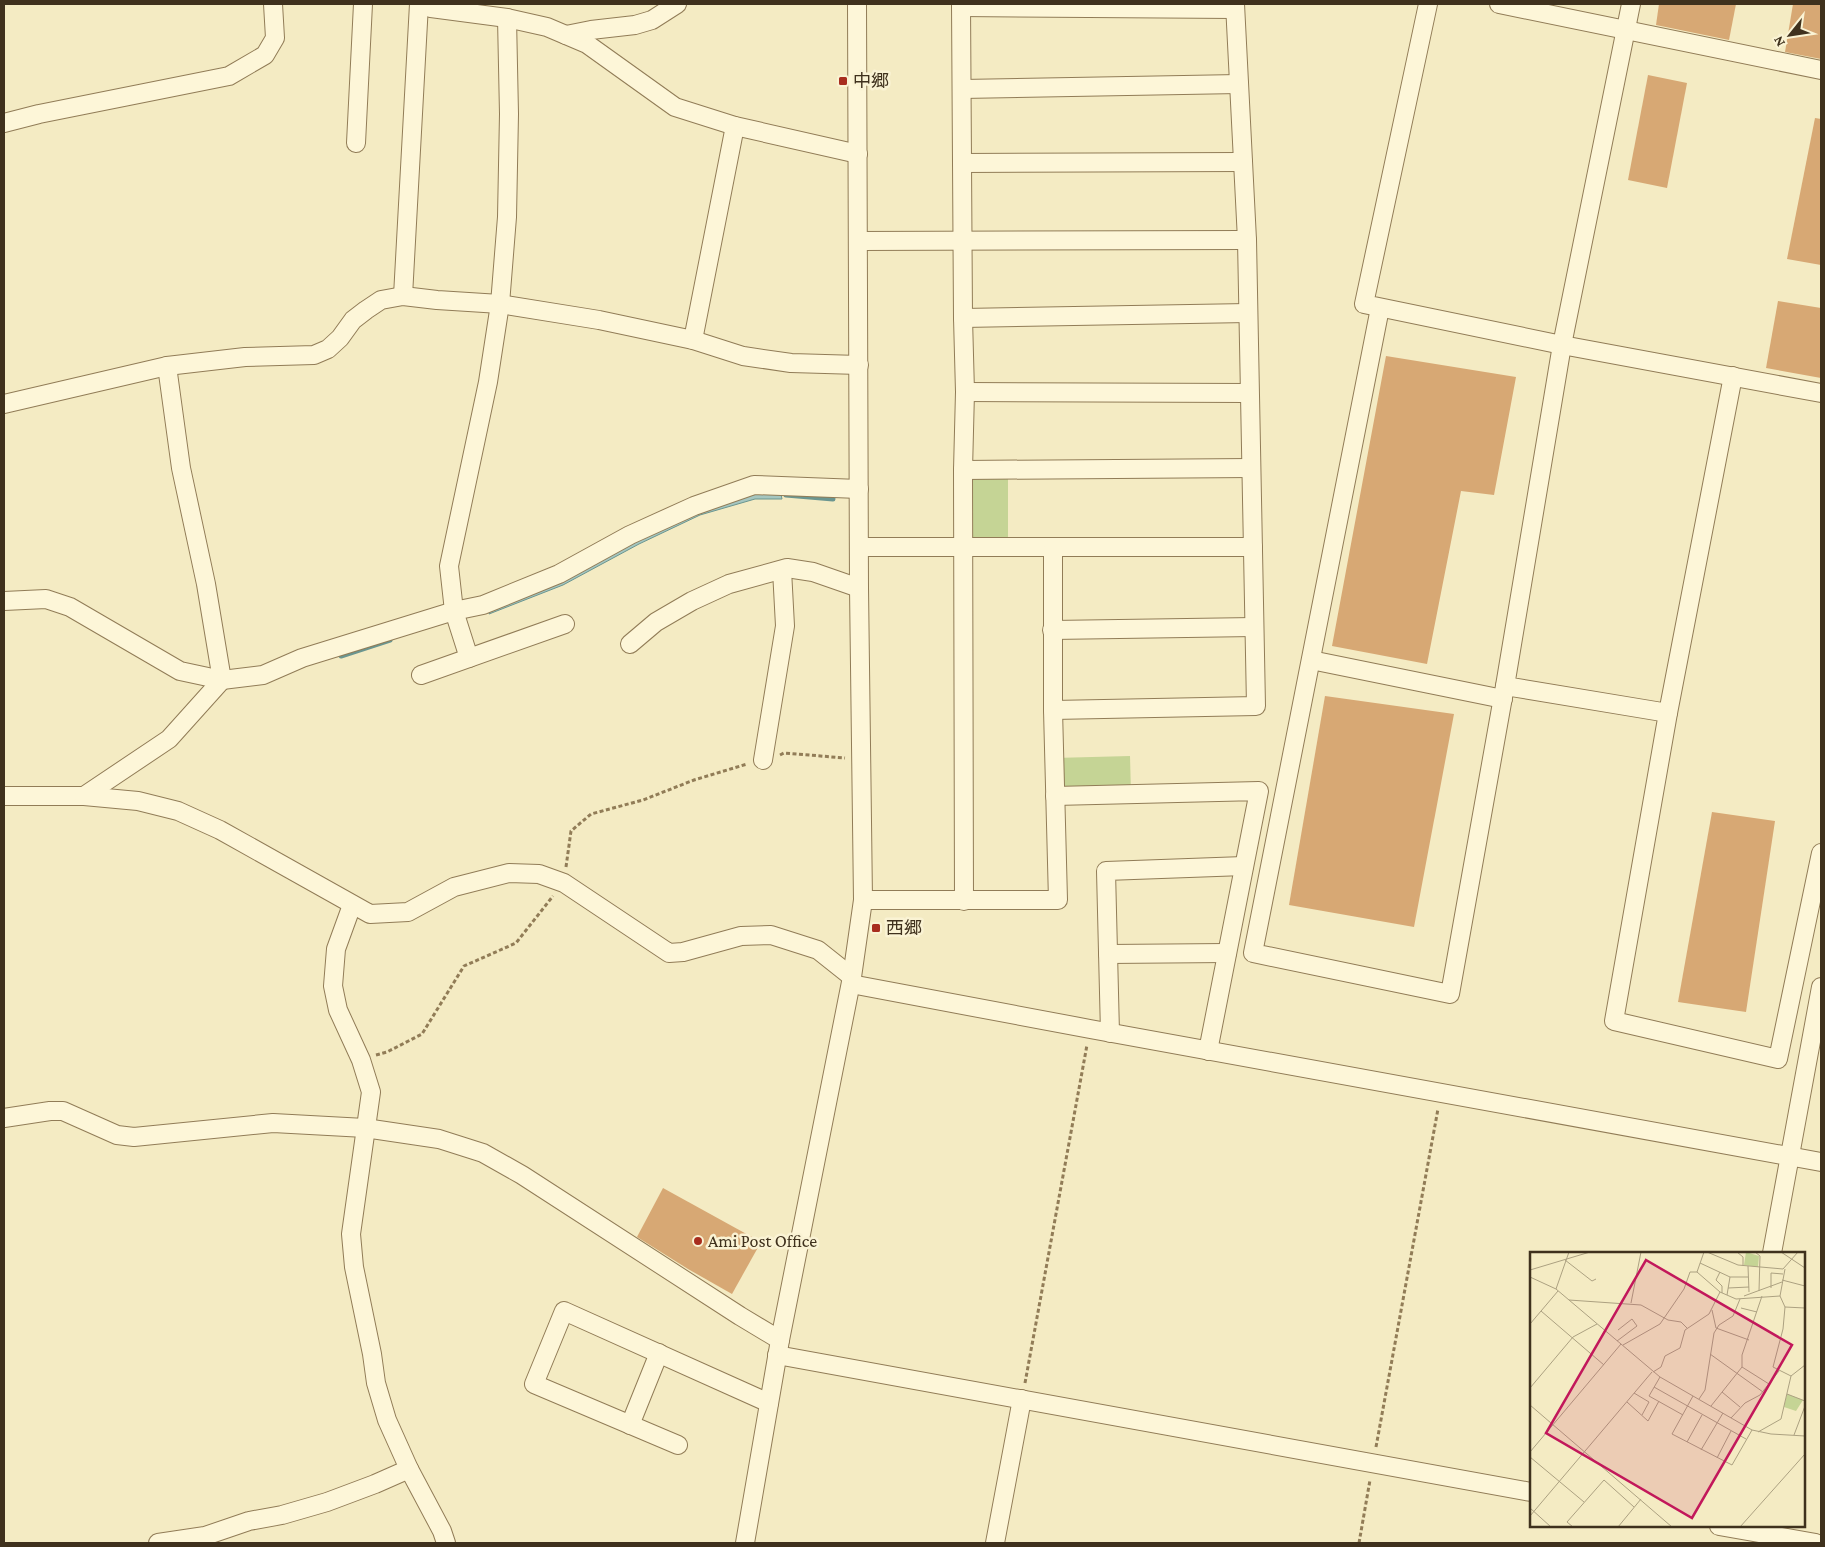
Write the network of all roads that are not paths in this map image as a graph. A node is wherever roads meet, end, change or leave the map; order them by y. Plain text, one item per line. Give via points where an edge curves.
1 (273, 4) edge
2 (363, 4) edge
3 (421, 4) edge
4 (677, 4) edge
5 (857, 4) edge
6 (1428, 4) edge
7 (1499, 4) edge
8 (1631, 4) edge
9 (961, 6) edge
10 (1235, 6) edge
11 (507, 18) junction
12 (1625, 30) junction
13 (566, 35) junction
14 (1821, 70) edge
15 (1239, 84) junction
16 (962, 88) junction
17 (4, 124) edge
18 (735, 126) junction
19 (356, 143) dead end
20 (858, 154) junction
21 (1243, 162) junction
22 (962, 163) junction
23 (1247, 240) junction
24 (858, 241) junction
25 (962, 241) junction
26 (403, 296) junction
27 (500, 304) junction
28 (1380, 308) junction
29 (1248, 313) junction
30 (963, 318) junction
31 (692, 340) junction
32 (1562, 345) junction
33 (860, 365) junction
34 (166, 366) junction
35 (1733, 376) junction
36 (965, 392) junction
37 (1249, 393) junction
38 (1821, 393) edge
39 (4, 404) edge
40 (1251, 468) junction
41 (963, 470) junction
42 (859, 490) junction
43 (1253, 547) junction
44 (859, 548) junction
45 (964, 548) junction
46 (1052, 548) junction
47 (782, 570) junction
48 (859, 588) junction
49 (4, 601) edge
50 (454, 611) junction
51 (565, 624) dead end
52 (1254, 627) junction
53 (1052, 630) junction
54 (630, 644) dead end
55 (469, 658) junction
56 (1311, 660) junction
57 (421, 675) dead end
58 (222, 680) junction
59 (1504, 692) junction
60 (1052, 710) junction
61 (1668, 713) junction
62 (763, 760) road end
63 (4, 796) edge
64 (84, 796) junction
65 (1055, 796) junction
66 (1821, 852) edge
67 (1244, 866) junction
68 (863, 900) junction
69 (964, 901) junction
70 (352, 905) junction
71 (1227, 953) junction
72 (1108, 954) junction
73 (851, 981) junction
74 (1821, 987) edge
75 (1110, 1033) junction
76 (1208, 1051) junction
77 (4, 1118) edge
78 (365, 1128) junction
79 (1790, 1156) junction
80 (1821, 1162) edge
81 (1772, 1252) edge
82 (779, 1347) junction
83 (659, 1354) junction
84 (1022, 1399) junction
85 (769, 1403) junction
86 (630, 1425) junction
87 (678, 1445) dead end
88 (409, 1469) junction
89 (1530, 1492) edge
90 (1722, 1530) edge
91 (158, 1543) edge
92 (446, 1543) edge
93 (745, 1543) edge
94 (995, 1543) edge
95 (1816, 1543) edge

1 - 17 street via 275,38 265,55 229,76
2 - 19 street
3 - 11 street
3 - 26 street
4 - 13 street via 652,20 636,25
5 - 20 street
6 - 28 street via 1364,304
7 - 12 street
8 - 12 street
9 - 10 street
9 - 16 street
10 - 15 street
11 - 13 street
11 - 27 street via 507,216
12 - 14 street
12 - 32 street
13 - 18 street via 587,44 675,107
15 - 16 street
15 - 21 street
16 - 22 street
18 - 20 street
18 - 31 street
20 - 24 street
21 - 22 street
21 - 23 street
22 - 25 street
23 - 25 street
23 - 29 street
24 - 25 street
24 - 33 street
25 - 30 street
26 - 27 street
26 - 34 street via 381,300 353,320 328,349 314,355 245,357
27 - 31 street via 599,320
27 - 50 street via 488,382 449,566
28 - 32 street
28 - 56 street
29 - 30 street
29 - 37 street
30 - 36 street
31 - 33 street via 743,356 791,363
32 - 35 street
32 - 59 street
33 - 42 street
34 - 39 street
34 - 58 street via 181,468 206,584
35 - 38 street
35 - 61 street
36 - 37 street
36 - 41 street
37 - 40 street
40 - 41 street
40 - 43 street
41 - 45 street
42 - 44 street
42 - 50 street via 754,485 694,506 630,534 559,574 483,605
43 - 46 street
43 - 52 street
44 - 45 street
44 - 48 street
45 - 46 street
45 - 69 street
46 - 53 street
47 - 48 street via 813,572
47 - 54 street via 729,584 692,602 656,622
47 - 62 street via 785,626
48 - 68 street
49 - 58 street via 46,599 70,607 180,671
50 - 55 street
50 - 58 street via 302,658 263,675
51 - 55 street
52 - 53 street
52 - 60 street via 1256,706
53 - 60 street
55 - 57 street
56 - 59 street
56 - 59 street via 1254,953 1450,994
58 - 64 street via 169,739
59 - 61 street
60 - 65 street
61 - 66 street via 1614,1021 1778,1059
63 - 64 street
64 - 70 street via 138,801 178,811 220,830
65 - 67 street via 1259,791
65 - 69 street via 1058,900
67 - 71 street
67 - 72 street via 1106,871
68 - 69 street
68 - 73 street
70 - 73 street via 370,914 408,912 454,887 509,873 538,874 564,883 669,953 741,936 771,935 818,950
70 - 78 street via 336,949 333,986 338,1010 361,1060 371,1092
71 - 72 street
71 - 76 street
72 - 75 street
73 - 75 street
73 - 82 street
74 - 79 street
75 - 76 street
76 - 79 street
77 - 78 street via 63,1111 117,1135 134,1137 273,1124
78 - 82 street via 439,1138 483,1153 740,1316
78 - 88 street via 352,1234 354,1267 376,1383
79 - 80 street
79 - 81 street
82 - 84 street
82 - 85 street
83 - 85 street
83 - 86 street
83 - 86 street via 564,1311 534,1384
84 - 89 street
84 - 94 street
85 - 93 street
86 - 87 street
88 - 91 street via 282,1515 249,1521 205,1536
88 - 92 street
90 - 95 street

